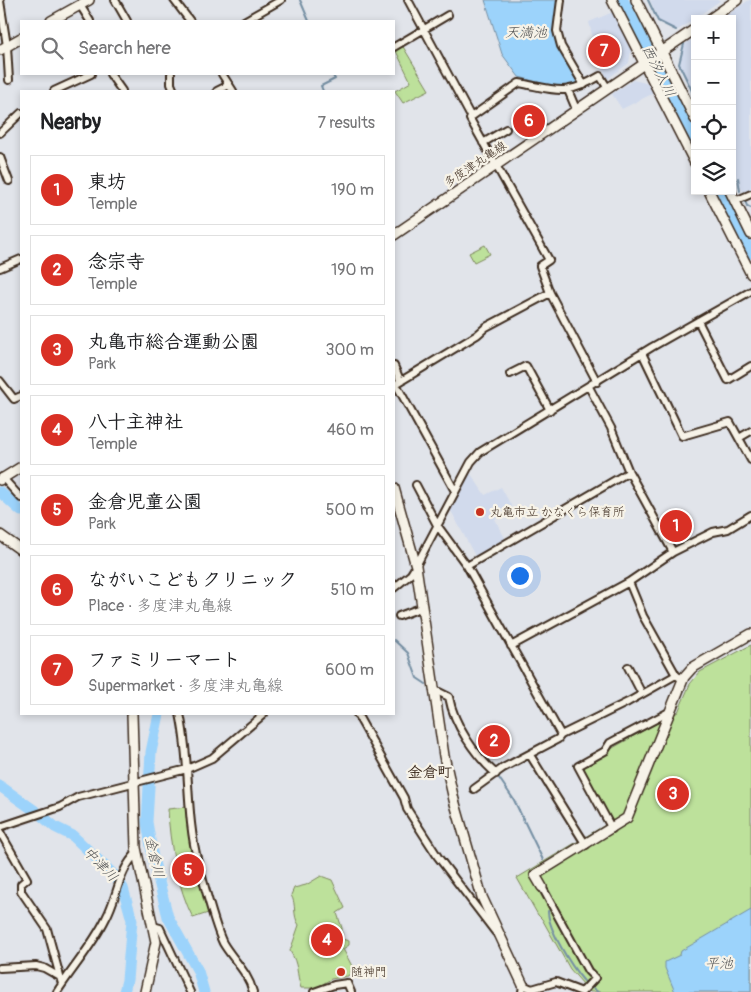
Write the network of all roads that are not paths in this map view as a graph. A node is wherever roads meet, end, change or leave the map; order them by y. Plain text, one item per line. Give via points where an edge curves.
1 (89, 0) edge
2 (115, 0) edge
3 (174, 0) edge
4 (281, 0) edge
5 (408, 0) edge
6 (561, 0) edge
7 (612, 0) edge
8 (636, 0) edge
9 (737, 0) edge
10 (0, 1) edge
11 (80, 5) junction
12 (448, 15) dead end
13 (716, 15) edge
14 (53, 20) edge
15 (89, 20) edge
16 (125, 20) edge
17 (189, 20) edge
18 (249, 20) edge
19 (424, 30) junction
20 (691, 32) edge
21 (20, 39) edge
22 (395, 46) edge
23 (4, 48) edge
24 (659, 53) junction
25 (646, 61) junction
26 (8, 66) junction
27 (0, 71) edge
28 (89, 75) edge
29 (111, 75) edge
30 (171, 75) edge
31 (223, 75) edge
32 (9, 80) dead end
33 (229, 85) junction
34 (584, 85) junction
35 (607, 88) junction
36 (56, 90) edge
37 (121, 90) edge
38 (174, 90) edge
39 (219, 90) edge
40 (232, 90) edge
41 (568, 90) junction
42 (576, 109) junction
43 (691, 112) edge
44 (20, 114) edge
45 (471, 117) junction
46 (506, 129) dead end
47 (0, 133) edge
48 (483, 143) junction
49 (691, 156) edge
50 (0, 157) edge
51 (496, 165) junction
52 (9, 182) dead end
53 (751, 194) edge
54 (711, 195) edge
55 (732, 195) edge
56 (735, 201) junction
57 (395, 234) edge
58 (751, 234) edge
59 (20, 259) edge
60 (0, 268) edge
61 (751, 274) edge
62 (751, 291) edge
63 (550, 293) junction
64 (698, 321) junction
65 (642, 353) junction
66 (751, 366) edge
67 (395, 368) edge
68 (510, 374) dead end
69 (400, 380) junction
70 (0, 381) edge
71 (597, 382) junction
72 (589, 387) junction
73 (19, 397) edge
74 (550, 410) junction
75 (751, 431) edge
76 (739, 438) junction
77 (751, 460) edge
78 (20, 468) edge
79 (629, 472) junction
80 (1, 478) edge
81 (416, 484) dead end
82 (455, 491) junction
83 (395, 492) edge
84 (20, 497) edge
85 (751, 515) edge
86 (437, 525) junction
87 (0, 535) edge
88 (20, 549) edge
89 (673, 552) junction
90 (416, 566) junction
91 (467, 566) junction
92 (629, 582) junction
93 (395, 587) edge
94 (423, 607) junction
95 (399, 616) dead end
96 (751, 634) edge
97 (511, 646) junction
98 (628, 667) dead end
99 (679, 678) junction
100 (435, 690) junction
101 (642, 694) junction
102 (671, 710) junction
103 (132, 715) edge
104 (180, 715) edge
105 (263, 715) edge
106 (358, 715) edge
107 (561, 735) junction
108 (530, 755) junction
109 (187, 769) junction
110 (496, 774) junction
111 (138, 782) junction
112 (474, 789) dead end
113 (0, 827) edge
114 (612, 829) junction
115 (0, 832) edge
116 (586, 845) junction
117 (137, 852) junction
118 (542, 887) joint
119 (153, 926) junction
120 (498, 935) junction
121 (0, 968) edge
122 (61, 980) junction
123 (522, 989) edge
124 (57, 992) edge
125 (145, 992) edge
126 (190, 992) edge
127 (253, 992) edge
128 (314, 992) edge
129 (351, 992) edge
130 (582, 992) edge

1 - 11 street
2 - 16 street
3 - 17 street
4 - 18 street
5 - 19 street
6 - 34 street via 557,31 561,46
7 - 25 street
8 - 24 street
9 - 13 street
10 - 23 street
11 - 14 street
11 - 15 street
12 - 19 street
19 - 22 street
19 - 45 street
20 - 24 street, 多度津丸亀線
21 - 23 street
23 - 26 street
24 - 25 street, 多度津丸亀線
24 - 43 street
25 - 35 street, 多度津丸亀線
25 - 49 street
26 - 27 street
26 - 32 street
28 - 36 street
29 - 37 street
30 - 38 street
31 - 33 street
33 - 39 street
33 - 40 street
34 - 35 street via 600,76
34 - 41 street
35 - 42 street, 多度津丸亀線
41 - 42 street
41 - 45 street via 519,83
42 - 51 street, 多度津丸亀線
44 - 47 street
45 - 48 street
46 - 48 street
48 - 51 street
50 - 52 street
51 - 57 street, 多度津丸亀線
51 - 63 street via 548,260 540,266
53 - 56 street
54 - 61 street
55 - 56 street
56 - 58 street
59 - 60 street
62 - 64 street
63 - 69 street via 486,327
63 - 71 street
64 - 65 street
64 - 66 street via 728,380
65 - 71 street
65 - 76 street via 682,436 730,422
67 - 69 street
68 - 74 street via 526,366
69 - 82 street via 396,387
70 - 73 street
71 - 72 street
72 - 74 street
72 - 79 street
74 - 82 street via 480,452
75 - 76 street
76 - 77 street
78 - 80 street
79 - 89 street
79 - 91 street
80 - 84 street
81 - 86 street
82 - 86 street
83 - 90 street
85 - 89 street via 728,529 713,532
86 - 90 street
86 - 91 street
87 - 88 street
89 - 92 street
90 - 93 street
90 - 94 street
91 - 97 street
92 - 97 street
92 - 99 street via 643,616
94 - 95 street
94 - 100 street
96 - 99 street
97 - 107 street
98 - 101 street
99 - 101 street
99 - 102 street
100 - 110 street via 449,697 465,735
100 - 120 street via 444,756 456,810 472,870
101 - 107 street
102 - 114 street via 631,811 621,824
102 - 114 street via 610,743 605,751 578,766
103 - 111 street
104 - 109 street
105 - 109 street via 219,754
106 - 120 street via 407,809 438,857
107 - 108 street
108 - 110 street
108 - 116 street
109 - 111 street
109 - 127 street via 191,821 200,867 223,942 250,980
110 - 112 street
111 - 113 street via 78,797 60,807
111 - 117 street
114 - 116 street
115 - 122 street via 27,879 21,884 20,891 47,929
116 - 118 street via 536,874
117 - 119 street
117 - 122 street via 125,868 107,917 92,942
118 - 130 street via 594,978
119 - 125 street via 155,951
119 - 126 street via 160,928 167,939
120 - 123 street
121 - 122 street via 36,966
122 - 124 street
123 - 130 street via 556,982
128 - 129 street via 347,983

